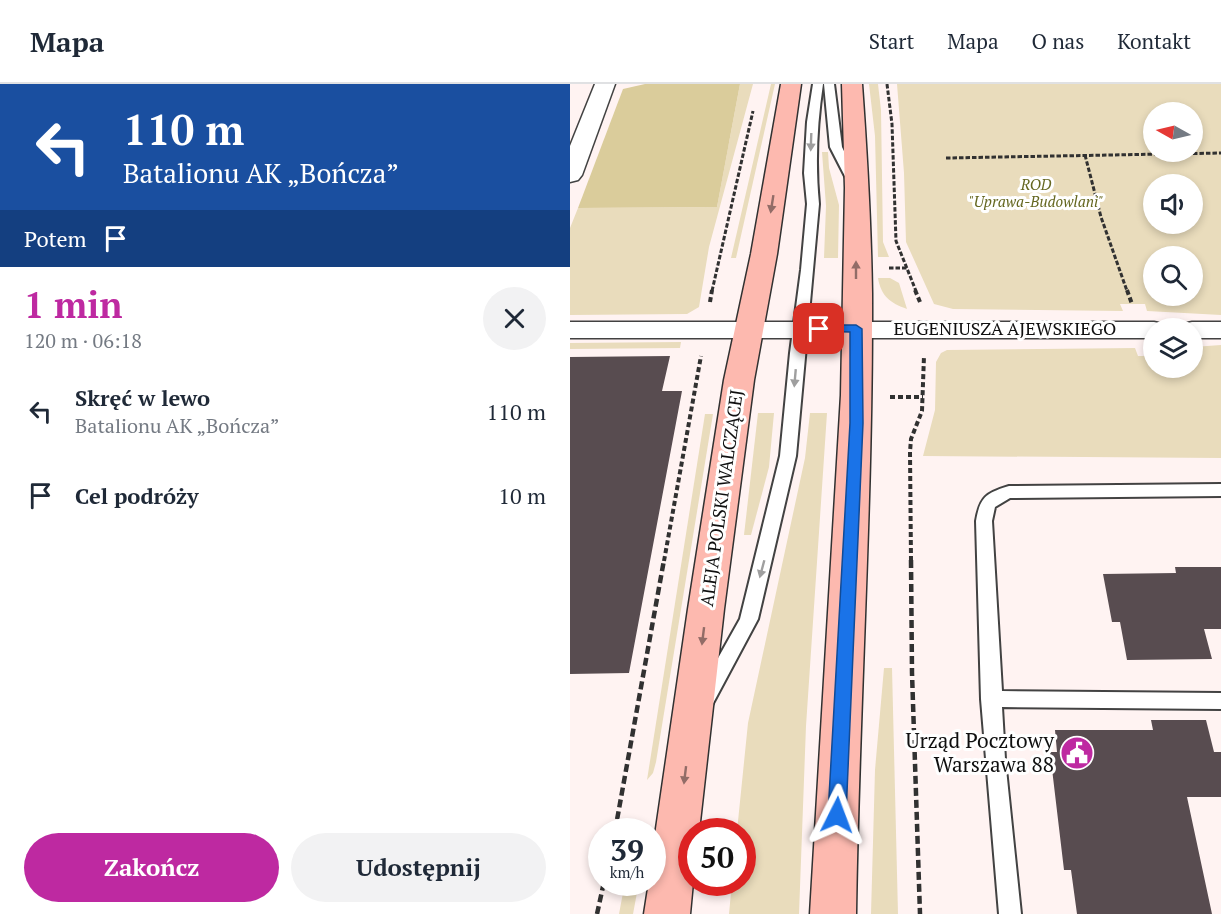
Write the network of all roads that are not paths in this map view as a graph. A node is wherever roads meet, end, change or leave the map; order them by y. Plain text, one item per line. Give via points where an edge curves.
1 (605, 84) edge
2 (791, 84) edge
3 (818, 84) edge
4 (829, 84) edge
5 (852, 84) edge
6 (570, 175) edge
7 (857, 191) junction
8 (750, 329) junction
9 (800, 329) junction
10 (856, 329) junction
11 (570, 330) edge
12 (1143, 330) edge
13 (1203, 330) edge
14 (1221, 330) edge
15 (1221, 490) edge
16 (992, 699) junction
17 (1221, 701) edge
18 (693, 717) junction
19 (667, 914) edge
20 (833, 914) edge
21 (1010, 914) edge

1 - 6 street
2 -> 8 main road, ALEJA POLSKI WALCZĄCEJ
3 -> 9 lane via 812,122 813,204
4 - 7 lane via 836,147
5 - 7 main road
10 -> 7 main road
8 - 9 street, EUGENIUSZA AJEWSKIEGO
8 - 11 street, EUGENIUSZA AJEWSKIEGO
8 -> 18 main road, ALEJA POLSKI WALCZĄCEJ via 739,380
9 - 10 street, EUGENIUSZA AJEWSKIEGO
9 -> 18 lane via 788,456 749,619
10 - 12 street, EUGENIUSZA AJEWSKIEGO
10 - 20 main road via 857,423
13 - 14 street
15 - 16 lane via 1009,492 987,504 984,521
16 - 17 lane
16 - 21 lane
18 -> 19 main road, ALEJA POLSKI WALCZĄCEJ

